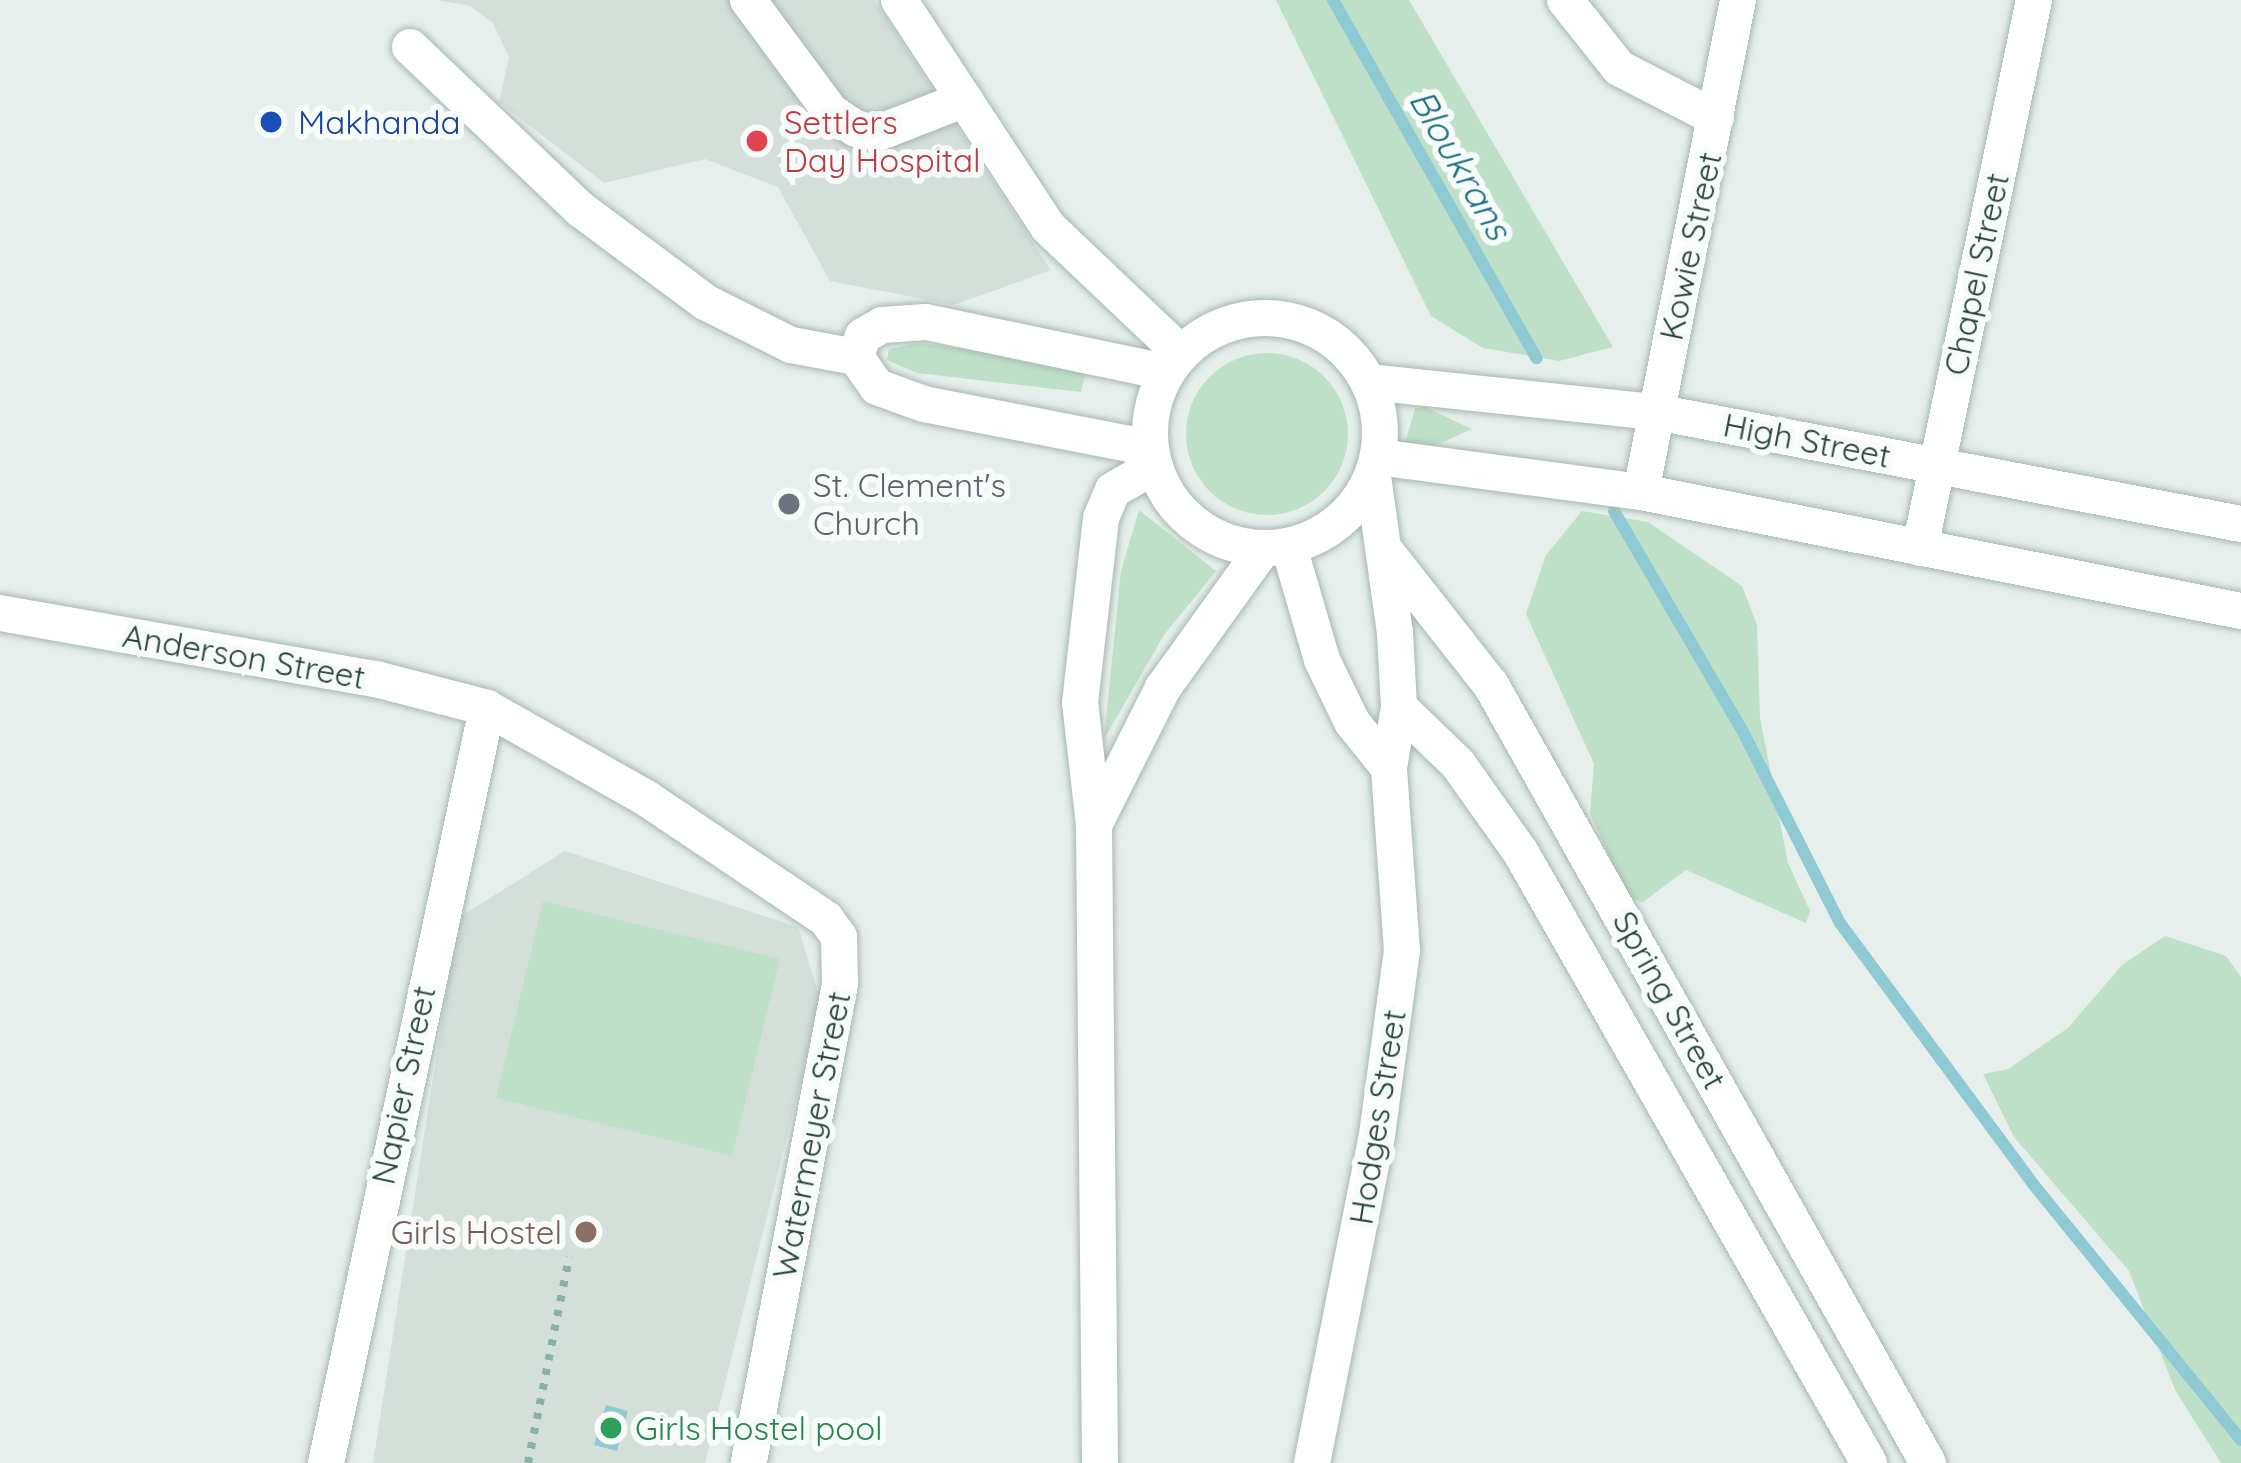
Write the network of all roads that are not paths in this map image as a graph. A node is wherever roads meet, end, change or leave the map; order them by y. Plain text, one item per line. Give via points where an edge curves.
1 (748, 0) edge
2 (899, 0) edge
3 (1565, 0) edge
4 (1738, 0) edge
5 (2034, 0) edge
6 (410, 47) dead end
7 (965, 99) junction
8 (1716, 118) junction
9 (856, 357) junction
10 (1173, 363) junction
11 (1369, 382) junction
12 (1656, 412) junction
13 (1152, 458) junction
14 (1935, 464) junction
15 (1376, 467) junction
16 (1641, 492) junction
17 (2241, 524) edge
18 (1276, 548) junction
19 (1920, 548) junction
20 (1387, 553) junction
21 (2241, 611) edge
22 (0, 614) edge
23 (1399, 706) junction
24 (487, 708) junction
25 (1389, 768) junction
26 (1094, 825) junction
27 (326, 1463) edge
28 (749, 1463) edge
29 (1100, 1463) edge
30 (1312, 1463) edge
31 (1869, 1463) edge
32 (1928, 1463) edge

1 - 7 street via 831,112 856,129 878,133
2 - 7 street
3 - 8 street via 1619,68
4 - 8 street, Kowie Street
5 - 14 street, Chapel Street
6 - 9 street via 580,209 705,302 791,345
7 - 10 street via 1048,227
8 - 12 street, Kowie Street
9 - 10 street via 863,336 882,325 926,322
9 - 13 street via 877,387 924,404
10 - 11 street via 1210,330 1282,319 1318,330
10 - 13 street via 1149,422
11 - 12 street, High Street
11 - 15 street via 1380,419
12 - 14 street, High Street
12 - 16 street, Kowie Street
13 - 18 street via 1195,526
13 - 26 street via 1113,490 1101,518 1080,703
14 - 17 street, High Street
14 - 19 street, Chapel Street
15 - 16 street
15 - 18 street via 1354,509 1325,533
15 - 20 street, Hodges Street
16 - 19 street
18 - 25 street via 1352,722
18 - 26 street via 1163,688
19 - 21 street
20 - 23 street, Hodges Street
20 - 32 street, Spring Street via 1491,685
22 - 24 street, Anderson Street via 376,679
23 - 25 street, Hodges Street
23 - 31 street, Spring Street via 1458,764 1521,853
24 - 27 street, Napier Street
24 - 28 street, Watermeyer Street via 646,798 826,919 839,937 840,984
25 - 30 street, Hodges Street via 1402,951 1377,1135
26 - 29 street

